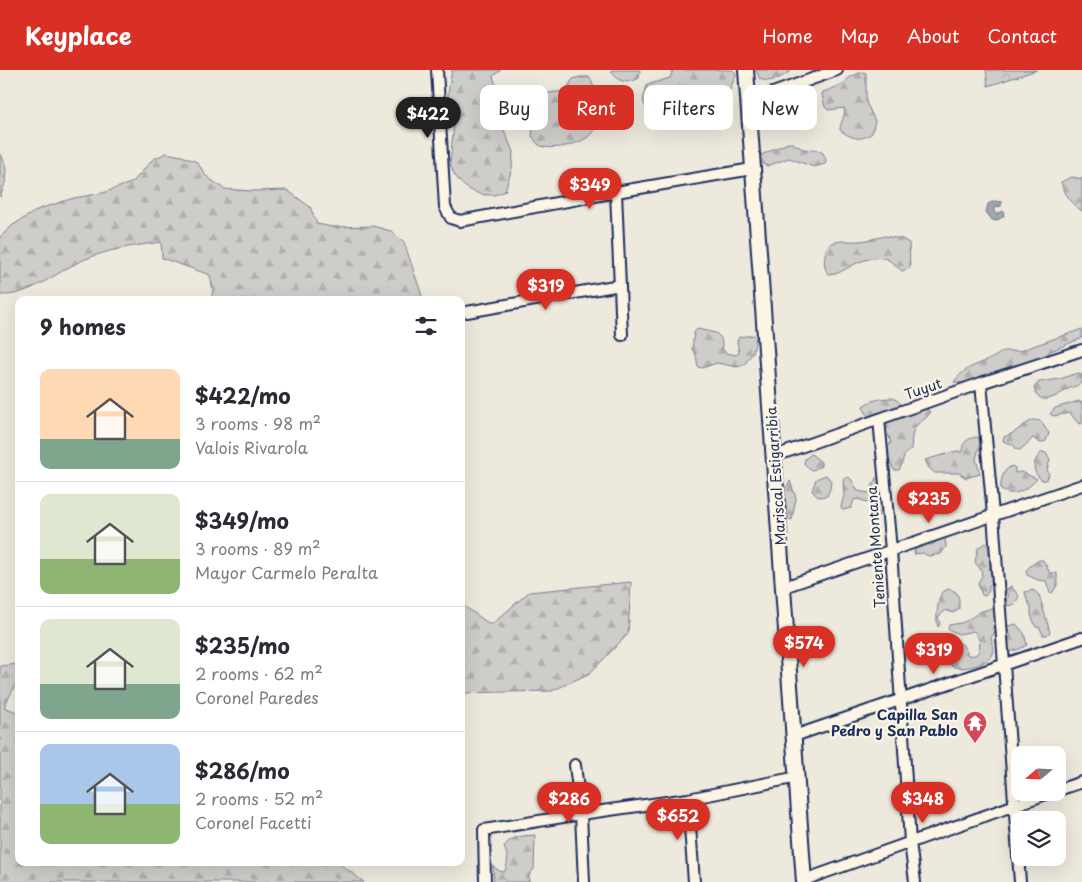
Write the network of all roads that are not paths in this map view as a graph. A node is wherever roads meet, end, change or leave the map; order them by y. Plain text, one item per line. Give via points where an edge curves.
1 (437, 70) edge
2 (746, 70) edge
3 (837, 70) edge
4 (747, 85) edge
5 (795, 85) edge
6 (750, 130) edge
7 (752, 169) junction
8 (616, 192) junction
9 (620, 285) junction
10 (467, 312) dead end
11 (622, 335) dead end
12 (1082, 350) edge
13 (981, 383) junction
14 (880, 419) junction
15 (775, 456) junction
16 (1082, 485) edge
17 (993, 515) junction
18 (891, 550) junction
19 (784, 587) junction
20 (1082, 638) edge
21 (1003, 664) junction
22 (901, 699) junction
23 (794, 736) junction
24 (575, 765) dead end
25 (798, 777) junction
26 (1082, 782) edge
27 (1066, 787) edge
28 (688, 799) junction
29 (1028, 801) edge
30 (1014, 806) junction
31 (581, 814) junction
32 (910, 842) junction
33 (804, 881) edge
34 (485, 882) edge
35 (584, 882) edge
36 (694, 882) edge
37 (915, 882) edge
38 (1020, 882) edge

1 - 8 street via 444,208 450,218 460,221
2 - 4 street, Mariscal Estigarribia
3 - 5 street
6 - 7 street, Mariscal Estigarribia
7 - 8 street
7 - 15 street, Mariscal Estigarribia
8 - 9 street
9 - 10 street
9 - 11 street
12 - 13 street, Tuyut
13 - 14 street, Tuyut
13 - 17 street
14 - 15 street, Tuyut
14 - 18 street, Teniente Montana
15 - 19 street, Mariscal Estigarribia
16 - 17 street
17 - 18 street
17 - 21 street
18 - 19 street
18 - 22 street, Teniente Montana
19 - 23 street, Mariscal Estigarribia
20 - 21 street
21 - 22 street
21 - 30 street
22 - 23 street
22 - 32 street, Teniente Montana
23 - 25 street, Mariscal Estigarribia
24 - 31 street
25 - 28 street
25 - 33 street, Mariscal Estigarribia
26 - 27 street
28 - 31 street
28 - 36 street
29 - 30 street
30 - 32 street
30 - 38 street
31 - 34 street via 484,830
31 - 35 street
32 - 33 street
32 - 37 street, Teniente Montana

